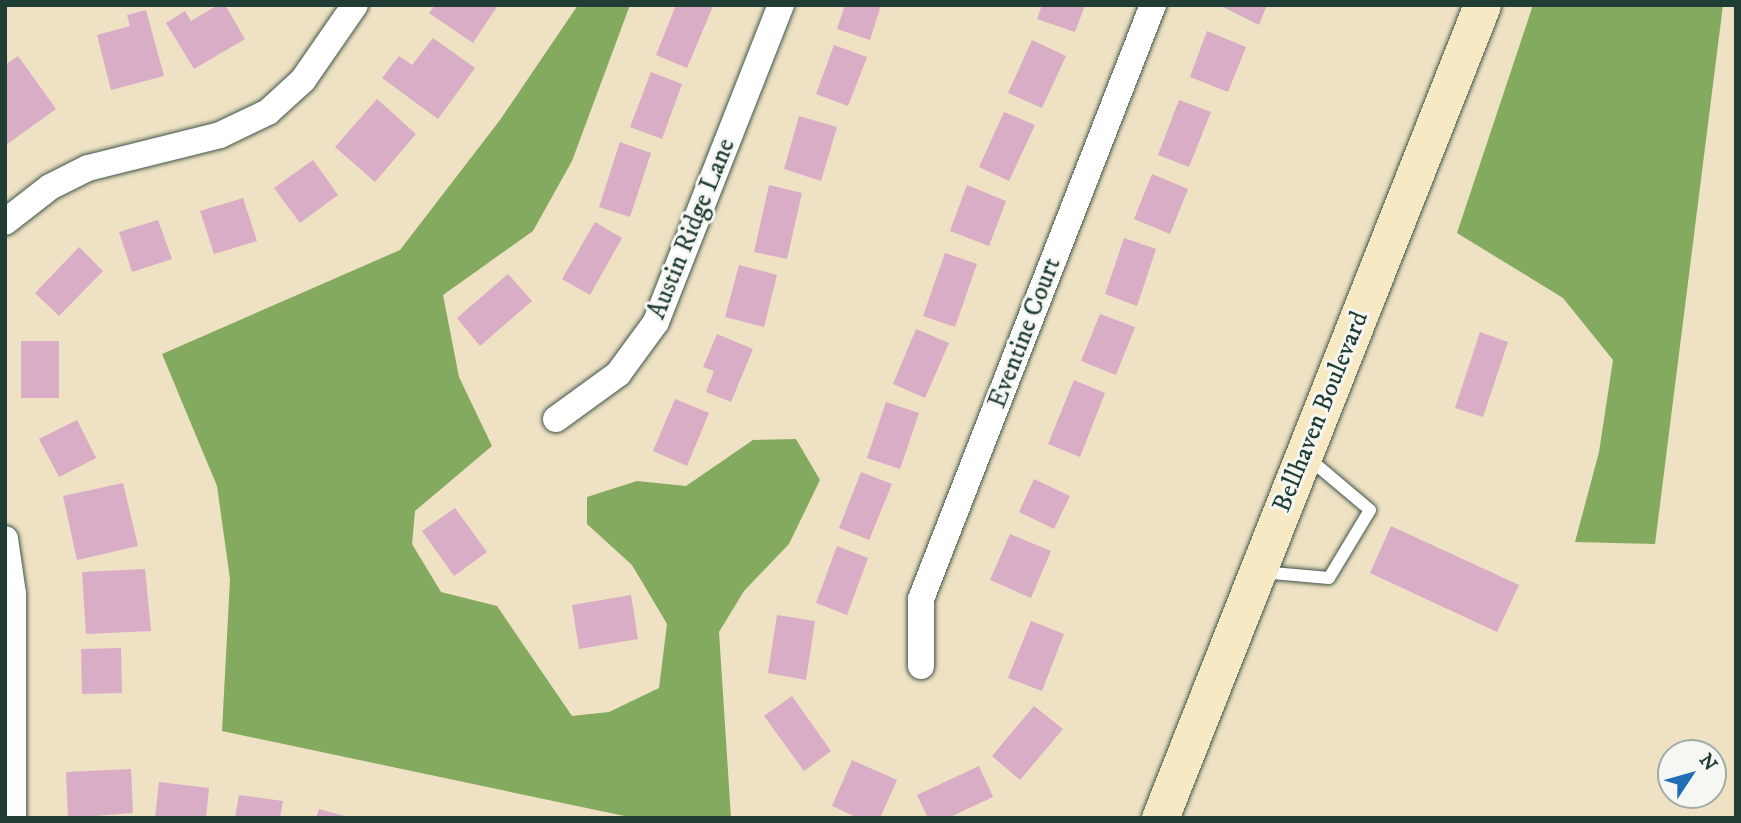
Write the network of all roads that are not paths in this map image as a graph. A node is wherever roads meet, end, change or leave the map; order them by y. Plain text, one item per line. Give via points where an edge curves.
1 (355, 5) edge
2 (781, 5) edge
3 (1153, 5) edge
4 (1479, 6) edge
5 (5, 222) edge
6 (556, 419) dead end
7 (1304, 454) junction
8 (5, 539) edge
9 (1257, 572) junction
10 (920, 666) dead end
11 (13, 818) edge
12 (1160, 818) edge

1 - 5 street via 303,80 268,112 220,135 88,168 50,187
2 - 6 street, Austin Ridge Lane via 656,322 618,374
3 - 10 street, Eventine Court via 921,599
4 - 7 main road, Bellhaven Boulevard
7 - 9 main road, Bellhaven Boulevard
7 - 9 lane via 1370,510 1329,578
8 - 11 street via 13,594
9 - 12 main road, Bellhaven Boulevard

